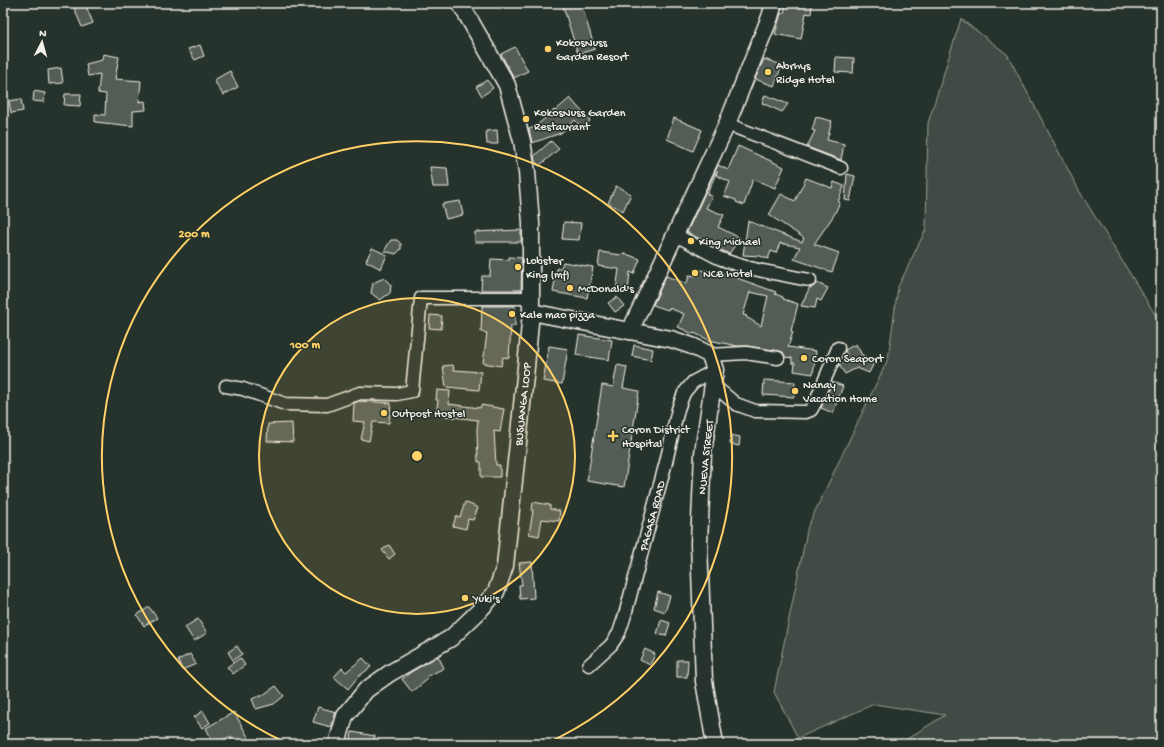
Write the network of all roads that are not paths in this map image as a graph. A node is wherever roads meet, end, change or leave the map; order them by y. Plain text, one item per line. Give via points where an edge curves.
1 (460, 3) edge
2 (774, 3) edge
3 (727, 124) junction
4 (841, 168) dead end
5 (675, 235) junction
6 (810, 280) dead end
7 (531, 305) junction
8 (630, 331) junction
9 (838, 348) dead end
10 (778, 358) dead end
11 (713, 370) junction
12 (226, 386) dead end
13 (589, 665) dead end
14 (337, 744) edge
15 (716, 744) edge

1 - 7 main road, BUSUANGA LOOP via 506,85 522,141 531,223
2 - 3 main road
3 - 4 street
3 - 5 main road
5 - 6 street via 730,262
5 - 8 main road
7 - 8 main road
7 - 12 street via 421,298 412,391 397,394 360,393 327,405 285,404 243,389
7 - 14 main road, BUSUANGA LOOP via 509,535 505,566 496,592 451,638 366,690 345,716
8 - 11 main road via 671,338 692,346
9 - 11 street via 816,403 806,412 755,411 736,404
10 - 11 street via 746,353
11 - 13 street, PAGASA ROAD via 693,382 684,393 619,633 611,645
11 - 15 main road, NUEVA STREET via 703,453 699,543 704,680

